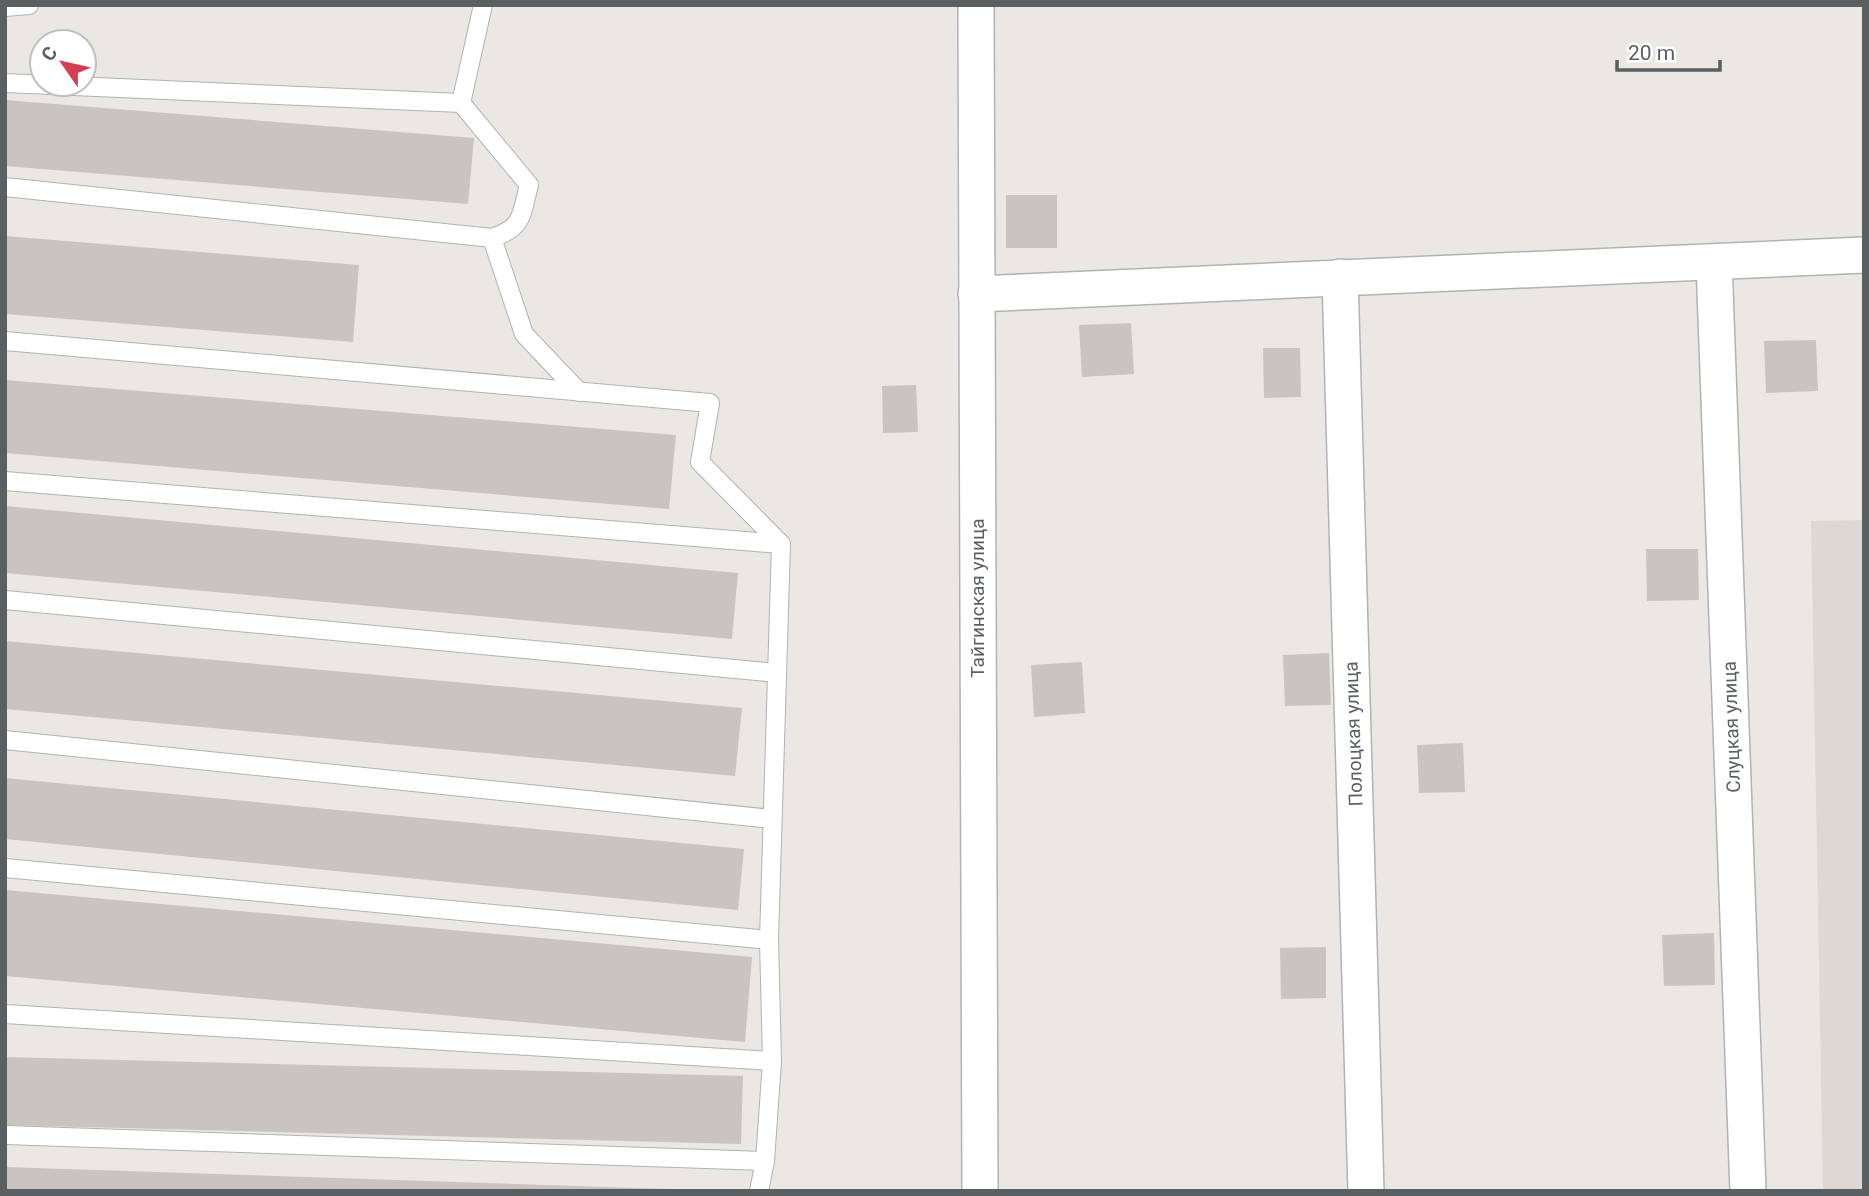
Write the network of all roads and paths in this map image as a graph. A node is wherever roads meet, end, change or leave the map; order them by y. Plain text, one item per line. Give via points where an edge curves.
1 (29, 5) edge
2 (483, 5) edge
3 (976, 5) edge
4 (5, 7) edge
5 (5, 83) edge
6 (461, 103) junction
7 (5, 187) edge
8 (492, 238) junction
9 (1864, 255) edge
10 (1714, 262) junction
11 (1340, 277) junction
12 (976, 294) junction
13 (5, 341) edge
14 (579, 392) junction
15 (5, 481) edge
16 (781, 544) junction
17 (5, 600) edge
18 (778, 673) junction
19 (5, 740) edge
20 (772, 819) junction
21 (5, 868) edge
22 (769, 940) junction
23 (5, 1014) edge
24 (772, 1060) junction
25 (5, 1135) edge
26 (765, 1161) junction
27 (759, 1191) edge
28 (980, 1191) edge
29 (1366, 1191) edge
30 (1748, 1191) edge

1 - 4 lane
2 - 6 lane
3 - 12 street, Тайгинская улица
5 - 6 lane
6 - 8 lane via 529,184 519,221 511,232
7 - 8 lane
8 - 14 lane via 524,334
9 - 10 street
10 - 11 street
10 - 30 street, Слуцкая улица
11 - 12 street
11 - 29 street, Полоцкая улица
12 - 28 street, Тайгинская улица
13 - 14 lane
14 - 16 lane via 710,403 700,462
15 - 16 lane
16 - 18 lane
17 - 18 lane
18 - 20 lane
19 - 20 lane
20 - 22 lane
21 - 22 lane
22 - 24 lane
23 - 24 lane
24 - 26 lane
25 - 26 lane
26 - 27 lane

